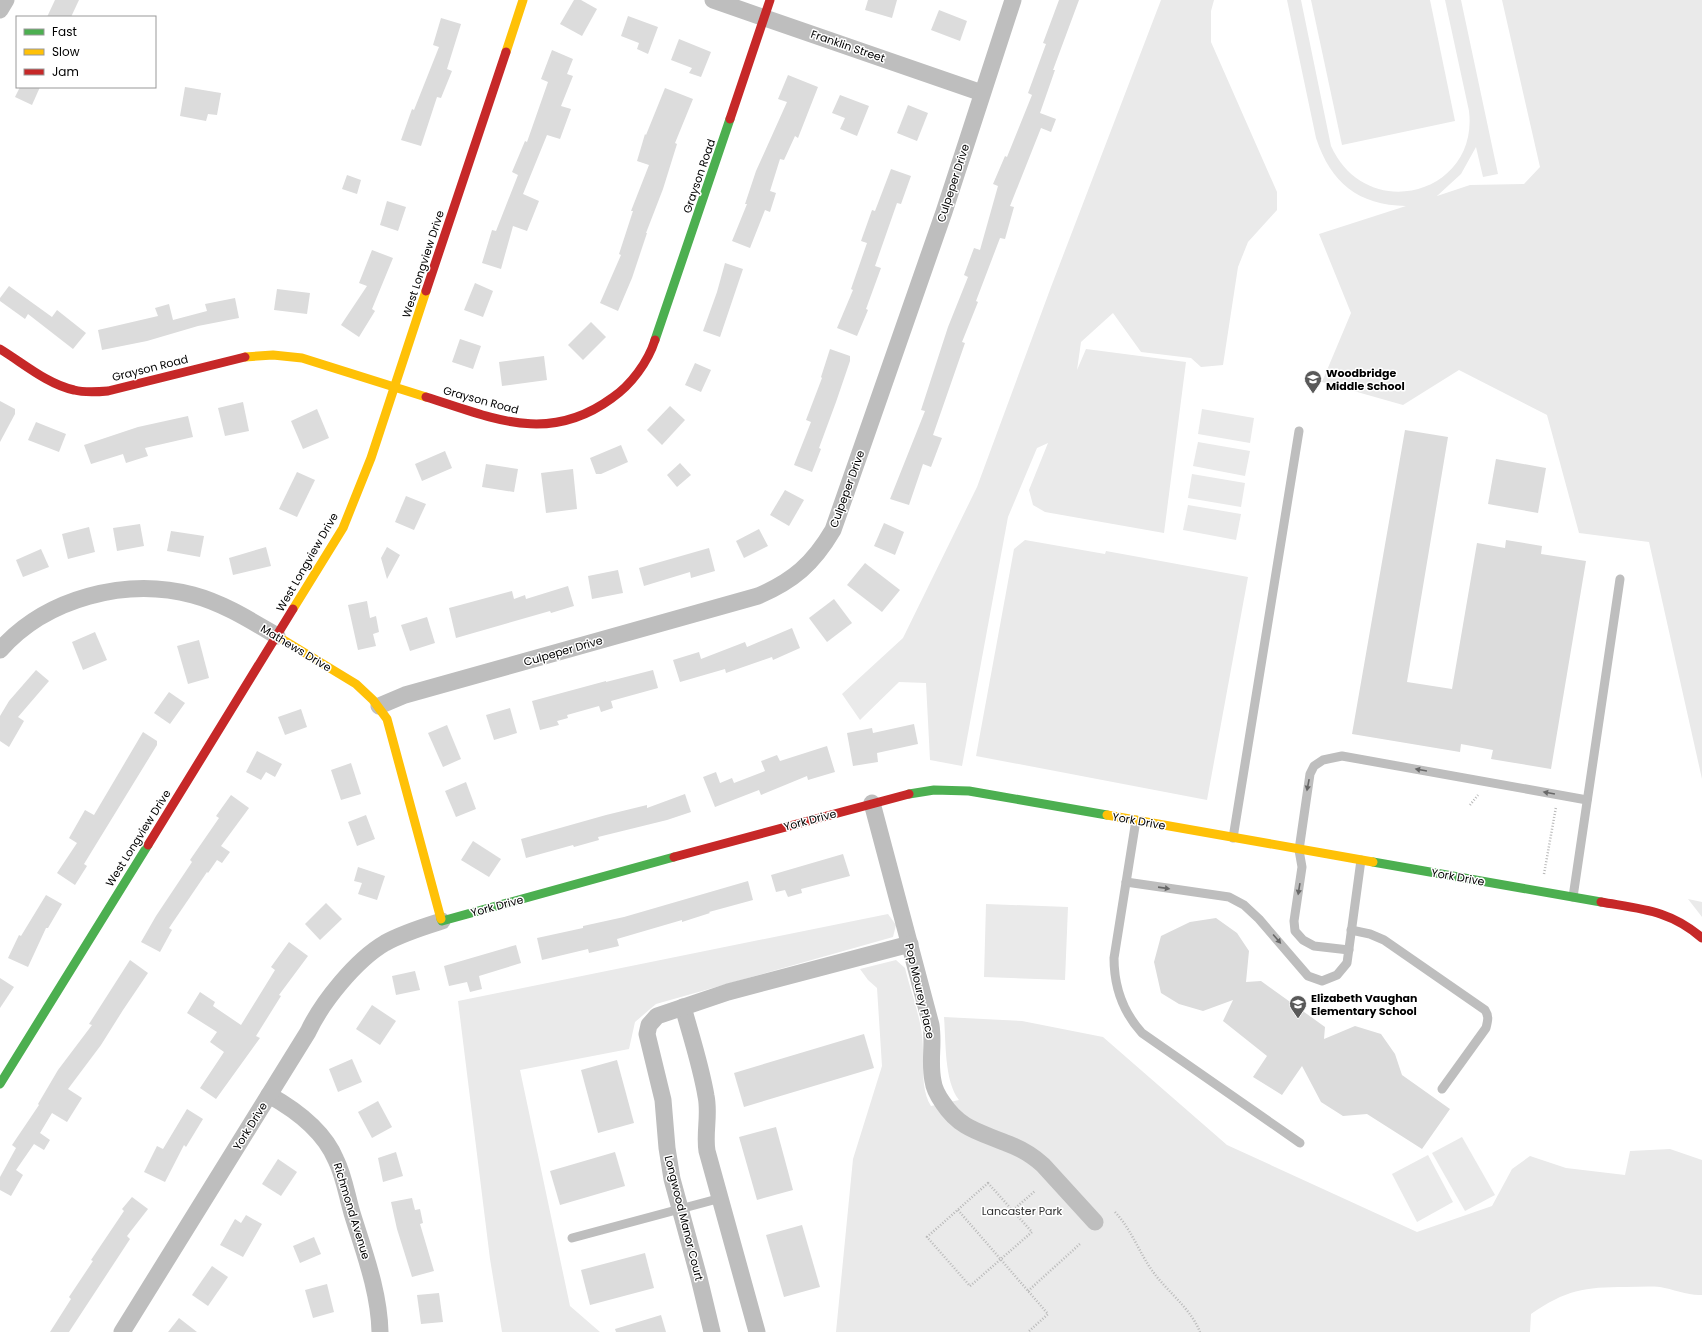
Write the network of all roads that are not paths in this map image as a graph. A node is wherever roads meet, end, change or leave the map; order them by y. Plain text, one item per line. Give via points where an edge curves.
1 (6, 0) edge
2 (523, 0) edge
3 (713, 0) edge
4 (770, 0) edge
5 (1013, 0) edge
6 (0, 10) edge
7 (764, 18) junction
8 (982, 93) junction
9 (0, 349) edge
10 (394, 388) junction
11 (1300, 432) dead end
12 (1620, 579) dead end
13 (277, 636) junction
14 (0, 650) edge
15 (379, 706) junction
16 (1587, 800) junction
17 (872, 803) junction
18 (1136, 820) junction
19 (1234, 838) junction
20 (1299, 850) junction
21 (1361, 860) junction
22 (1126, 882) junction
23 (1572, 897) junction
24 (442, 921) junction
25 (1352, 930) junction
26 (1702, 938) edge
27 (910, 944) junction
28 (1349, 950) junction
29 (683, 1007) junction
30 (0, 1084) edge
31 (1442, 1088) dead end
32 (270, 1095) junction
33 (1300, 1143) dead end
34 (721, 1198) junction
35 (680, 1209) junction
36 (1095, 1222) dead end
37 (572, 1238) dead end
38 (122, 1332) edge
39 (380, 1332) edge
40 (712, 1332) edge
41 (757, 1332) edge

1 - 6 street
2 - 10 street, West Longview Drive
3 - 7 street, Franklin Street
4 - 7 street, Grayson Road
5 - 8 street, Culpeper Drive
7 - 8 street, Franklin Street
7 - 10 street, Grayson Road via 654,344 632,380 602,405 587,413 550,424 503,421
8 - 15 street, Culpeper Drive via 944,212 833,530 808,565 777,588 758,596 405,695
9 - 10 street, Grayson Road via 56,384 90,392 108,391 223,361 273,355 302,358
10 - 13 street, West Longview Drive via 371,458 343,528
11 - 19 lane
12 - 16 lane
13 - 14 street, Mathews Drive via 231,609 203,598 168,590 131,589 100,593 68,603 30,624 6,642
13 - 15 street, Mathews Drive via 356,684
13 - 30 street, West Longview Drive
15 - 24 street, Mathews Drive via 387,719
16 -> 20 lane via 1342,756 1332,757 1314,766 1310,774
16 - 23 lane
17 - 18 street, York Drive via 925,790 945,789
17 - 24 street, York Drive
17 - 27 street, Pop Mourey Place
18 - 19 street, York Drive
18 - 22 lane
19 - 20 street, York Drive
20 - 21 street, York Drive
20 -> 28 lane via 1302,867 1295,930 1303,940 1314,946
21 - 23 street, York Drive
21 - 25 lane
22 -> 28 lane via 1229,897 1244,904 1308,976 1322,981 1337,975 1347,963
22 - 33 lane via 1114,958 1118,995 1126,1012 1142,1033
23 - 26 street, York Drive via 1658,912 1692,928
24 - 32 street, York Drive via 384,944 347,975 313,1023
25 - 28 lane
25 - 31 lane via 1384,940 1488,1014 1486,1028
27 - 29 street, Longwood Manor Court via 728,992
27 - 36 street, Pop Mourey Place via 932,1032 933,1081 946,1108 967,1128 1013,1146 1036,1159
29 - 34 street via 707,1097 706,1144
29 - 35 street, Longwood Manor Court via 657,1016 649,1025 647,1034 664,1100 666,1148
32 - 38 street, York Drive
32 - 39 street, Richmond Avenue via 287,1104 306,1120 323,1139 336,1160 374,1287
34 - 35 lane
34 - 41 street
35 - 37 lane
35 - 40 street, Longwood Manor Court

